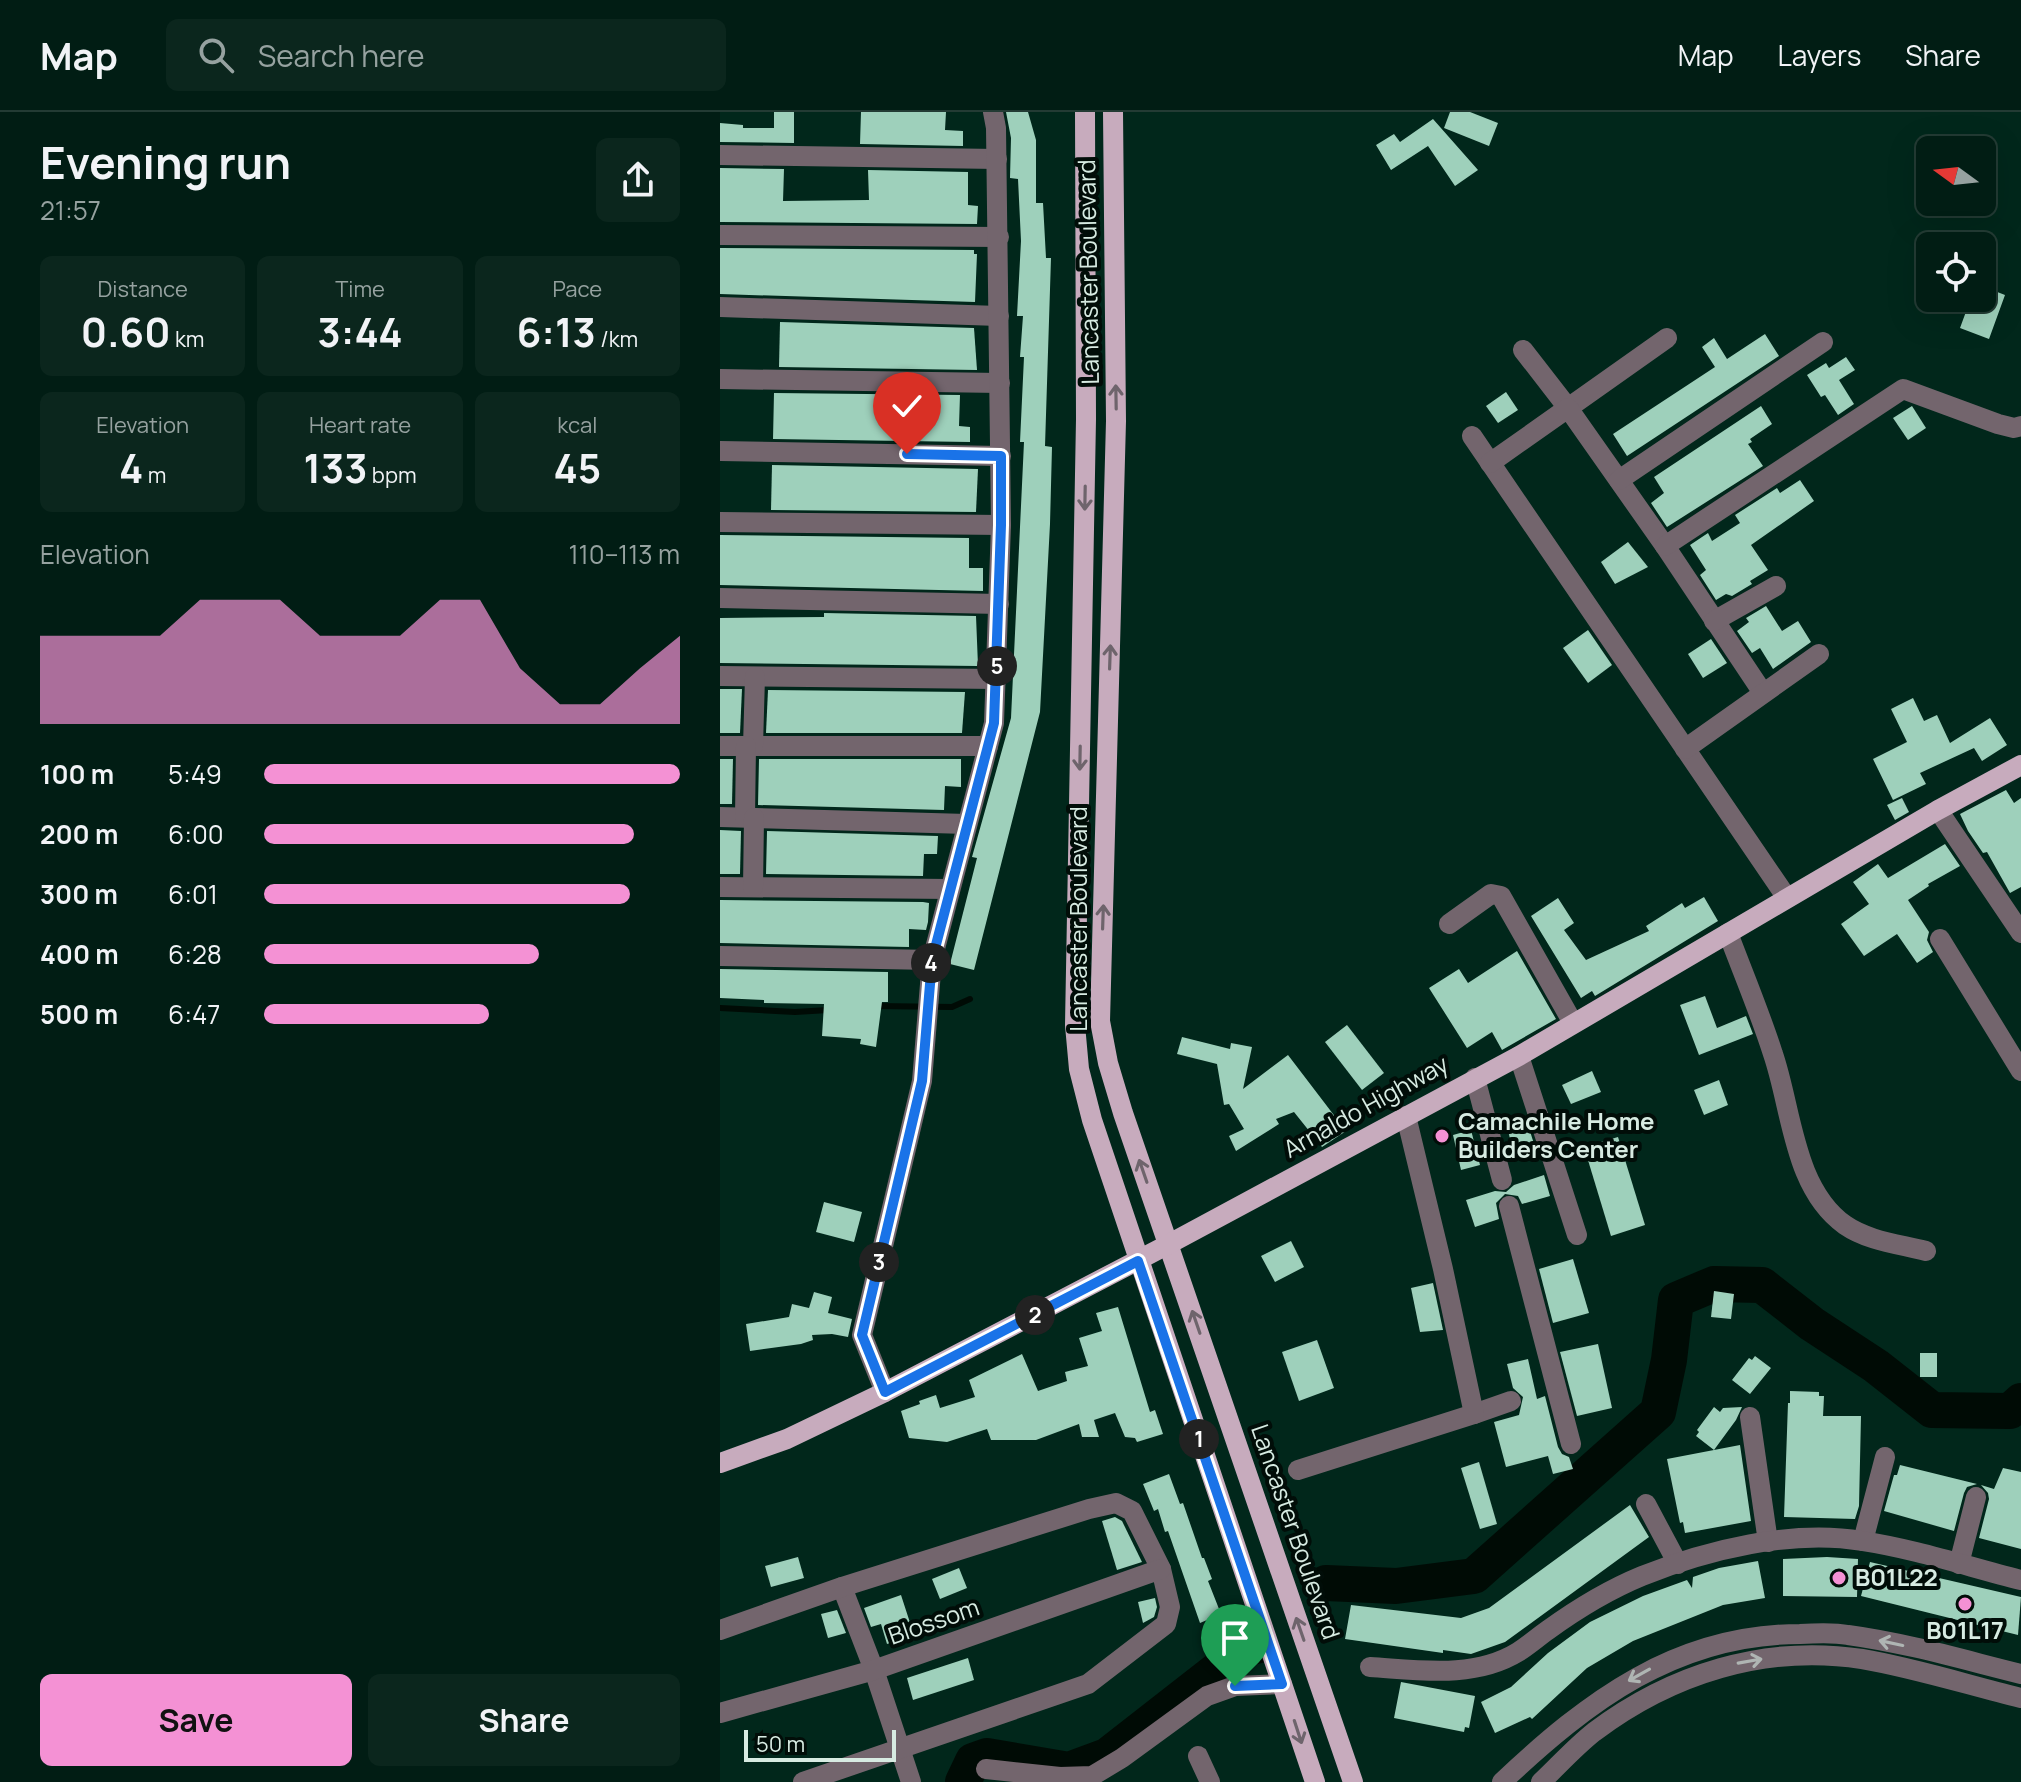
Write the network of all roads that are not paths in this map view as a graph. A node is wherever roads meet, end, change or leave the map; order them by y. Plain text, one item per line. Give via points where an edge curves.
1 (993, 112) edge
2 (1085, 112) edge
3 (1113, 112) edge
4 (720, 155) edge
5 (997, 159) junction
6 (720, 235) edge
7 (999, 237) junction
8 (720, 307) edge
9 (999, 316) junction
10 (1667, 338) dead end
11 (1823, 342) dead end
12 (1523, 350) dead end
13 (720, 379) edge
14 (1000, 383) junction
15 (1568, 408) junction
16 (2021, 426) edge
17 (1472, 436) dead end
18 (720, 451) edge
19 (1001, 456) junction
20 (1490, 463) junction
21 (1619, 480) junction
22 (720, 522) edge
23 (1001, 525) junction
24 (1665, 546) junction
25 (1776, 586) dead end
26 (720, 598) edge
27 (999, 604) junction
28 (1714, 621) junction
29 (1819, 654) dead end
30 (720, 676) edge
31 (755, 677) junction
32 (997, 679) junction
33 (1763, 693) junction
34 (720, 746) edge
35 (749, 746) junction
36 (988, 746) junction
37 (1685, 749) junction
38 (2021, 765) edge
39 (1938, 810) junction
40 (720, 817) edge
41 (750, 818) junction
42 (967, 824) junction
43 (720, 887) edge
44 (753, 887) junction
45 (950, 889) junction
46 (1787, 898) junction
47 (1449, 924) dead end
48 (1728, 933) junction
49 (2021, 933) edge
50 (1940, 939) dead end
51 (720, 956) edge
52 (932, 960) junction
53 (1573, 1023) junction
54 (1519, 1056) junction
55 (2021, 1071) edge
56 (1475, 1078) junction
57 (1406, 1116) junction
58 (1502, 1180) dead end
59 (1509, 1206) dead end
60 (1577, 1235) dead end
61 (1169, 1244) junction
62 (1926, 1251) dead end
63 (1138, 1261) junction
64 (885, 1392) junction
65 (1511, 1401) dead end
66 (1474, 1414) junction
67 (1750, 1417) dead end
68 (1571, 1444) dead end
69 (1885, 1457) dead end
70 (720, 1463) edge
71 (1298, 1470) dead end
72 (1976, 1497) dead end
73 (1646, 1504) dead end
74 (1863, 1541) junction
75 (1768, 1542) junction
76 (1678, 1564) junction
77 (1959, 1564) junction
78 (1161, 1569) junction
79 (2021, 1580) edge
80 (842, 1587) junction
81 (720, 1630) edge
82 (1370, 1667) dead end
83 (874, 1670) junction
84 (2021, 1674) edge
85 (1282, 1684) junction
86 (2021, 1698) edge
87 (720, 1713) edge
88 (899, 1749) junction
89 (1198, 1756) dead end
90 (986, 1769) dead end
91 (803, 1782) edge
92 (911, 1782) edge
93 (1210, 1782) edge
94 (1315, 1782) edge
95 (1353, 1782) edge
96 (1502, 1782) edge
97 (1541, 1782) edge

1 - 5 street
2 -> 63 main road, Lancaster Boulevard via 1086,419 1075,1025 1092,1120
61 -> 3 main road, Lancaster Boulevard via 1123,1113 1100,1021 1116,421
4 - 5 street
5 - 7 street
6 - 7 street
7 - 9 street
8 - 9 street
9 - 14 street
10 - 15 street
11 - 21 street
12 - 15 street
13 - 14 street
14 - 19 street
15 - 20 street
15 - 21 street
16 - 24 street via 1998,424 1903,389
17 - 20 street
18 - 19 street
19 - 23 street
20 - 37 street
21 - 24 street
22 - 23 street
23 - 27 street
24 - 28 street
25 - 28 street
26 - 27 street
27 - 32 street
28 - 33 street
29 - 33 street
30 - 31 street
31 - 32 street
31 - 35 street
32 - 36 street
33 - 37 street
34 - 35 street
35 - 36 street
35 - 41 street
36 - 42 street
37 - 46 street
38 - 39 main road, Arnaldo Highway
39 - 46 main road, Arnaldo Highway
39 - 49 street
40 - 41 street
41 - 42 street
41 - 44 street
42 - 45 street
43 - 44 street
44 - 45 street
45 - 52 street
46 - 48 main road, Arnaldo Highway
47 - 53 street via 1491,894 1501,896
48 - 53 main road, Arnaldo Highway
48 - 62 street via 1774,1055 1814,1193 1844,1224 1872,1238
50 - 55 street
51 - 52 street
52 - 64 street via 922,1081 862,1335
53 - 54 main road, Arnaldo Highway
54 - 56 main road, Arnaldo Highway
54 - 60 street
56 - 57 main road, Arnaldo Highway
56 - 58 street
57 - 61 main road, Arnaldo Highway
57 - 66 street
59 - 68 street
61 - 63 main road, Arnaldo Highway
95 -> 61 main road, Lancaster Boulevard
63 - 64 main road, Arnaldo Highway
63 - 85 main road, Lancaster Boulevard
64 - 70 main road, Arnaldo Highway via 787,1439
65 - 66 street
66 - 71 street
67 - 75 street
69 - 74 street
72 - 77 street
73 - 76 street
74 - 75 street
74 - 77 street
75 - 76 street
76 - 82 street via 1600,1596 1517,1653 1481,1666 1452,1671
77 - 79 street
78 - 80 street via 1132,1511 1116,1503
78 - 83 street, Blossom
78 - 88 street via 1170,1607 1166,1624 1088,1684
80 - 81 street
80 - 83 street
83 - 87 street, Blossom
83 - 88 street
84 -> 96 street via 1845,1634 1773,1634 1730,1641 1655,1667 1619,1687 1547,1740
85 - 90 street via 1235,1686 1207,1696 1092,1776
85 -> 94 main road, Lancaster Boulevard
97 -> 86 street via 1592,1734 1656,1692 1696,1675 1767,1658 1861,1659
88 - 91 street
88 - 92 street
89 - 93 street

